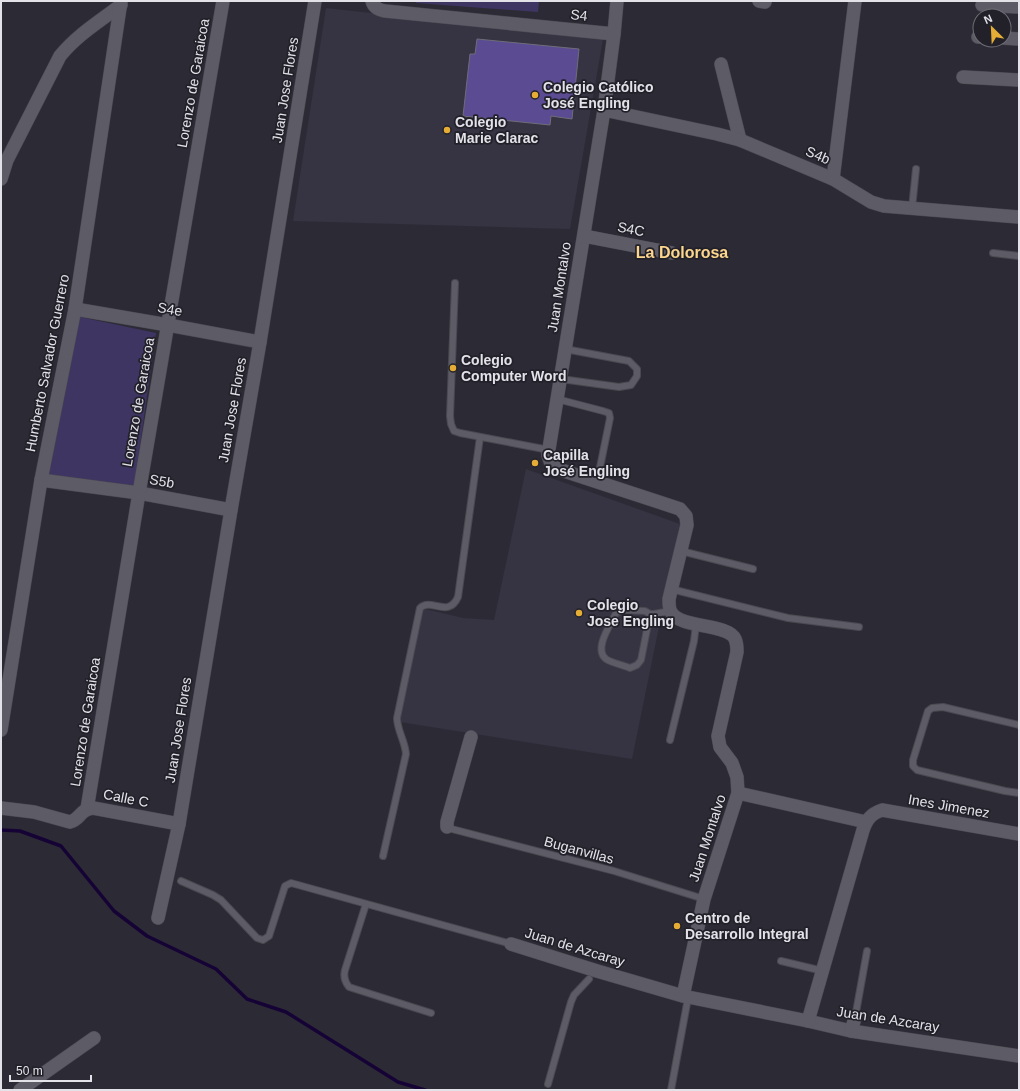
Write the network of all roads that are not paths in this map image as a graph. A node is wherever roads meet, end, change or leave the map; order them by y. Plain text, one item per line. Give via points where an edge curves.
1 (223, 1) edge
2 (315, 1) edge
3 (617, 1) edge
4 (855, 1) edge
5 (121, 3) edge
6 (374, 4) edge
7 (982, 5) dead end
8 (1019, 7) edge
9 (614, 34) junction
10 (721, 64) dead end
11 (963, 77) dead end
12 (1019, 80) edge
13 (604, 110) junction
14 (740, 140) junction
15 (916, 169) dead end
16 (1, 179) edge
17 (833, 179) junction
18 (912, 208) junction
19 (1019, 217) edge
20 (584, 236) junction
21 (672, 253) dead end
22 (994, 253) dead end
23 (1019, 256) edge
24 (455, 283) dead end
25 (75, 309) junction
26 (168, 325) junction
27 (260, 342) junction
28 (565, 349) junction
29 (561, 379) junction
30 (557, 399) junction
31 (480, 437) junction
32 (549, 450) junction
33 (40, 480) junction
34 (597, 482) junction
35 (138, 493) junction
36 (230, 510) junction
37 (681, 551) junction
38 (753, 569) dead end
39 (671, 589) junction
40 (670, 612) junction
41 (650, 614) junction
42 (696, 624) junction
43 (859, 627) dead end
44 (1019, 725) edge
45 (1, 730) edge
46 (471, 737) dead end
47 (670, 740) dead end
48 (738, 793) junction
49 (1019, 794) edge
50 (1, 808) edge
51 (87, 809) junction
52 (870, 818) junction
53 (179, 824) junction
54 (447, 827) joint
55 (1019, 834) edge
56 (383, 856) dead end
57 (181, 881) dead end
58 (704, 899) junction
59 (366, 904) junction
60 (158, 918) dead end
61 (512, 944) joint
62 (867, 951) dead end
63 (781, 961) dead end
64 (823, 972) junction
65 (593, 975) junction
66 (685, 997) junction
67 (431, 1013) dead end
68 (855, 1018) joint
69 (808, 1021) junction
70 (851, 1031) junction
71 (94, 1038) dead end
72 (1019, 1056) edge
73 (548, 1084) dead end
74 (20, 1090) edge
75 (671, 1090) edge

1 - 26 street, Lorenzo de Garaicoa
2 - 27 street, Juan Jose Flores
3 - 9 street, Juan Montalvo
4 - 17 street
5 - 16 street via 68,46 60,56 7,160
5 - 25 street, Humberto Salvador Guerrero
6 - 9 street, S4 via 379,10 385,11
7 - 8 street
9 - 13 street, Juan Montalvo
10 - 14 street
11 - 12 street
13 - 14 street, S4b
13 - 20 street, Juan Montalvo
14 - 17 street, S4b
15 - 18 lane
17 - 18 street, S4b via 871,202 884,206
18 - 19 street, S4b
20 - 21 street, S4C
20 - 28 street, Juan Montalvo
22 - 23 lane
24 - 31 lane via 450,424 454,431
25 - 26 street, S4e
25 - 33 street, Humberto Salvador Guerrero
26 - 27 street, S4e
26 - 35 street, Lorenzo de Garaicoa
27 - 36 street, Juan Jose Flores
28 - 29 street, Juan Montalvo
28 - 29 lane via 629,361 637,369 637,376 631,385 620,387
29 - 30 street, Juan Montalvo
30 - 32 street, Juan Montalvo
30 - 34 lane via 609,413
31 - 32 lane
31 - 56 lane via 458,597 456,602 446,608 427,605 420,608 397,718 406,754
32 - 34 street, Juan Montalvo via 551,464 558,470
33 - 35 street, S5b
33 - 45 street, Humberto Salvador Guerrero
34 - 37 street, Juan Montalvo via 680,509 686,516 687,524
35 - 36 street, S5b
35 - 51 street, Lorenzo de Garaicoa
36 - 53 street, Juan Jose Flores
37 - 38 lane
37 - 39 street, Juan Montalvo
39 - 40 street, Juan Montalvo
39 - 43 lane via 788,618
40 - 41 lane
40 - 42 street, Juan Montalvo via 677,618
41 - 41 lane via 645,611 624,610 616,613 601,643 606,658 630,668 637,665 641,660
42 - 47 lane
42 - 48 street, Juan Montalvo via 728,631 735,639 738,652 718,736 720,747 732,764 737,777
44 - 49 lane via 943,707 932,708 928,711 913,760 917,770
46 - 54 street
48 - 52 street, Ines Jimenez
48 - 58 street, Juan Montalvo
50 - 51 street, Calle C via 34,812 70,822 75,821
51 - 53 street, Calle C
52 - 55 street, Ines Jimenez via 882,810
52 - 64 street
53 - 60 street, Juan Jose Flores
54 - 58 lane, Buganvillas via 614,871
57 - 59 lane, Juan de Azcaray via 221,900 257,938 263,940 269,936 285,886 291,883
58 - 66 street, Juan Montalvo
59 - 61 lane, Juan de Azcaray
59 - 67 lane via 345,970 345,983 349,987
61 - 65 street, Juan de Azcaray
62 - 68 lane
63 - 64 lane
64 - 69 street
65 - 66 street, Juan de Azcaray
65 - 73 lane via 574,995 571,1002
66 - 69 street, Juan de Azcaray
66 - 75 lane
68 - 70 street
69 - 70 street, Juan de Azcaray
70 - 72 street, Juan de Azcaray
71 - 74 street

